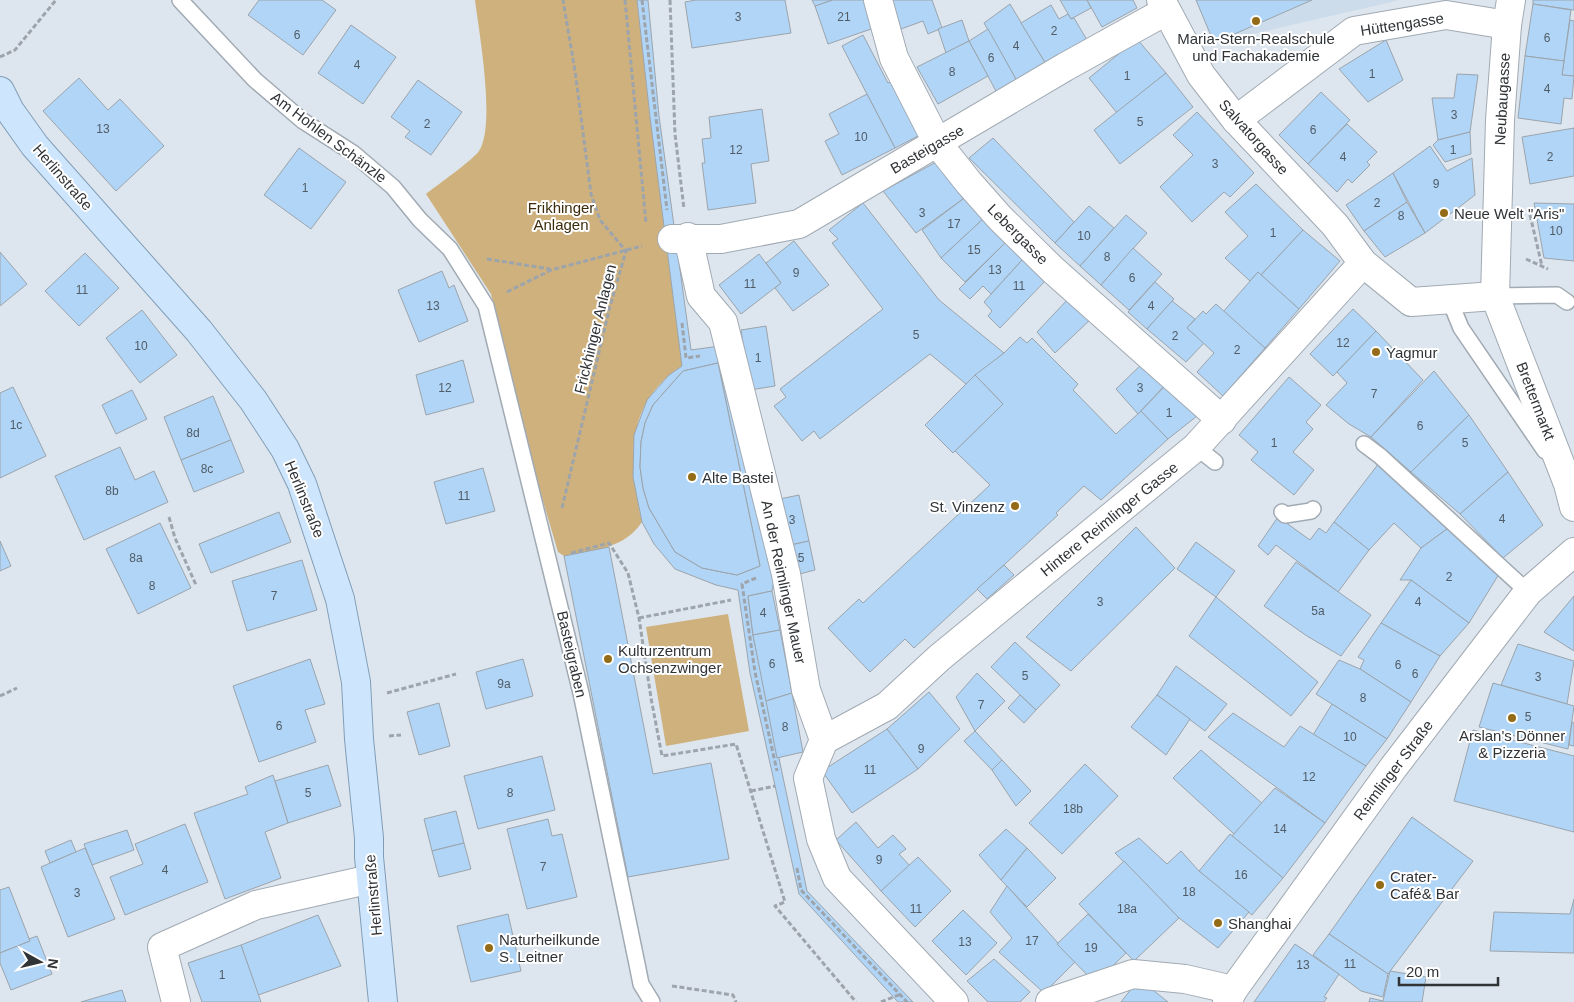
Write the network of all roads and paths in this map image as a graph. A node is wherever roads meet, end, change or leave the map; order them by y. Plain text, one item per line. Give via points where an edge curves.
1 (56, 0) edge
2 (180, 0) edge
3 (562, 0) edge
4 (625, 0) edge
5 (670, 0) edge
6 (878, 0) edge
7 (1163, 5) edge
8 (1509, 12) edge
9 (0, 57) edge
10 (0, 91) edge
11 (1236, 120) junction
12 (938, 144) junction
13 (1498, 198) joint
14 (646, 231) dead end
15 (669, 240) junction
16 (1496, 246) junction
17 (450, 249) junction
18 (626, 251) junction
19 (1363, 263) junction
20 (551, 270) junction
21 (1549, 270) dead end
22 (1495, 296) junction
23 (1437, 301) junction
24 (1568, 302) dead end
25 (486, 306) junction
26 (1222, 420) junction
27 (1364, 444) dead end
28 (1571, 496) edge
29 (1313, 508) dead end
30 (1282, 512) dead end
31 (169, 517) dead end
32 (1574, 552) edge
33 (548, 555) junction
34 (196, 585) dead end
35 (1528, 592) junction
36 (731, 600) dead end
37 (639, 618) junction
38 (456, 674) dead end
39 (17, 688) dead end
40 (0, 696) edge
41 (357, 700) junction
42 (824, 740) junction
43 (775, 786) dead end
44 (751, 791) junction
45 (371, 879) junction
46 (641, 984) junction
47 (1230, 996) edge
48 (176, 1002) edge
49 (383, 1002) edge
50 (652, 1002) edge
51 (736, 1002) edge
52 (856, 1002) edge
53 (954, 1002) edge
54 (1050, 1002) edge

1 - 9 path via 15,50
2 - 17 lane, Am Hohlen Schänzle via 255,80 303,121 353,153 393,187
3 - 18 path, Frickhinger Anlagen via 591,194 600,220
4 - 14 path
5 - 15 path via 675,134
6 - 12 street, Lebergasse via 894,58
7 - 11 street, Salvatorgasse via 1201,75
7 - 12 street, Basteigasse
8 - 11 street, Hüttengasse via 1446,15 1354,31
8 - 13 street, Neubaugasse
10 - 41 main road, Herlinstraße via 35,146 199,331 253,400 285,449 305,492 340,599
11 - 19 street, Salvatorgasse via 1336,225
12 - 15 street, Basteigasse via 799,224 721,239
12 - 26 street, Lebergasse via 1013,231
13 - 16 street, Brettermarkt
15 - 18 path
15 - 42 street, An der Reimlinger Mauer via 700,296 723,322 786,574 806,690
16 - 21 path
16 - 22 street, Brettermarkt
17 - 20 path
17 - 25 lane, Am Hohlen Schänzle
18 - 20 path
18 - 33 path, Frickhinger Anlagen via 564,503
19 - 23 street via 1411,302
19 - 26 street, Hintere Reimlinger Gasse
20 - 25 path via 517,284
22 - 23 street
22 - 24 lane via 1557,296
22 - 28 street, Brettermarkt
23 - 28 lane via 1452,306 1461,328
25 - 33 lane, Basteigraben
26 - 42 street, Hintere Reimlinger Gasse via 1206,454 939,658 887,706
27 - 35 lane
29 - 30 lane via 1311,511
31 - 34 path
32 - 35 street, Reimlinger Straße
33 - 37 path via 610,543 628,573
33 - 46 lane, Basteigraben via 581,693
35 - 47 street, Reimlinger Straße via 1393,768
36 - 37 path
37 - 44 path via 662,756 736,744
38 - 41 path
39 - 40 path
41 - 45 main road, Herlinstraße
42 - 53 street via 808,778 821,839 838,878
43 - 44 path
44 - 52 path via 785,902 775,906
45 - 48 street via 256,906 162,947
45 - 49 main road, Herlinstraße
46 - 50 lane, Basteigraben
46 - 51 path via 732,995
47 - 54 street via 1185,978 1133,974

